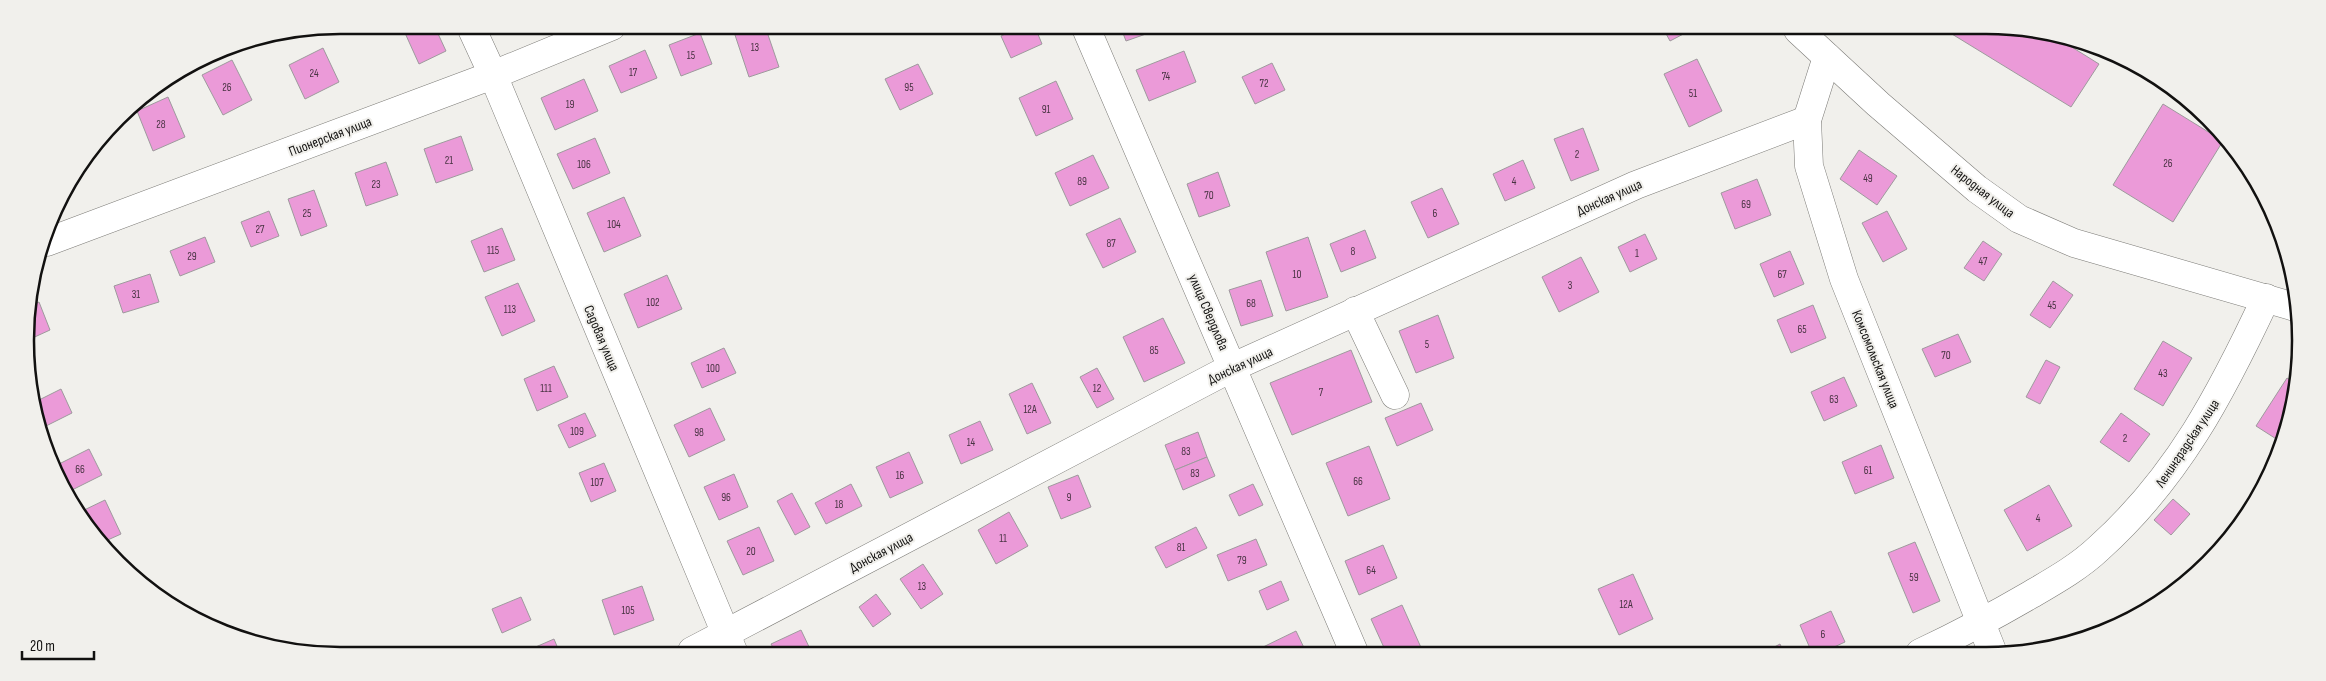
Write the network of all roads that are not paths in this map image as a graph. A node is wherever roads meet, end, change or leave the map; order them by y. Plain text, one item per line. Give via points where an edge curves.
1 (474, 34) edge
2 (593, 34) edge
3 (1089, 34) edge
4 (1802, 34) edge
5 (1827, 57) junction
6 (493, 75) junction
7 (1807, 120) junction
8 (50, 241) edge
9 (2266, 298) junction
10 (2291, 306) edge
11 (1355, 311) junction
12 (1233, 367) junction
13 (1395, 395) dead end
14 (1981, 623) junction
15 (729, 643) edge
16 (710, 647) edge
17 (1352, 647) edge
18 (1932, 647) edge
19 (1991, 647) edge

1 - 6 street, Садовая улица
2 - 6 street, Пионерская улица
3 - 12 street, улица Свердлова
4 - 5 street, Народная улица
5 - 7 street, Комсомольская улица
5 - 9 street, Народная улица via 1977,189 2019,219 2074,243
6 - 8 street, Пионерская улица
6 - 15 street, Садовая улица
7 - 11 street, Донская улица via 1636,185
7 - 14 street, Комсомольская улица via 1809,166 1844,279
9 - 10 street, Народная улица
9 - 14 street, Ленинградская улица via 2231,373 2161,484 2098,549 2057,579
11 - 12 street, Донская улица
11 - 13 street
12 - 15 street, Донская улица via 1152,407
12 - 17 street, улица Свердлова
14 - 18 street, Ленинградская улица
14 - 19 street, Комсомольская улица
15 - 16 street, Донская улица

